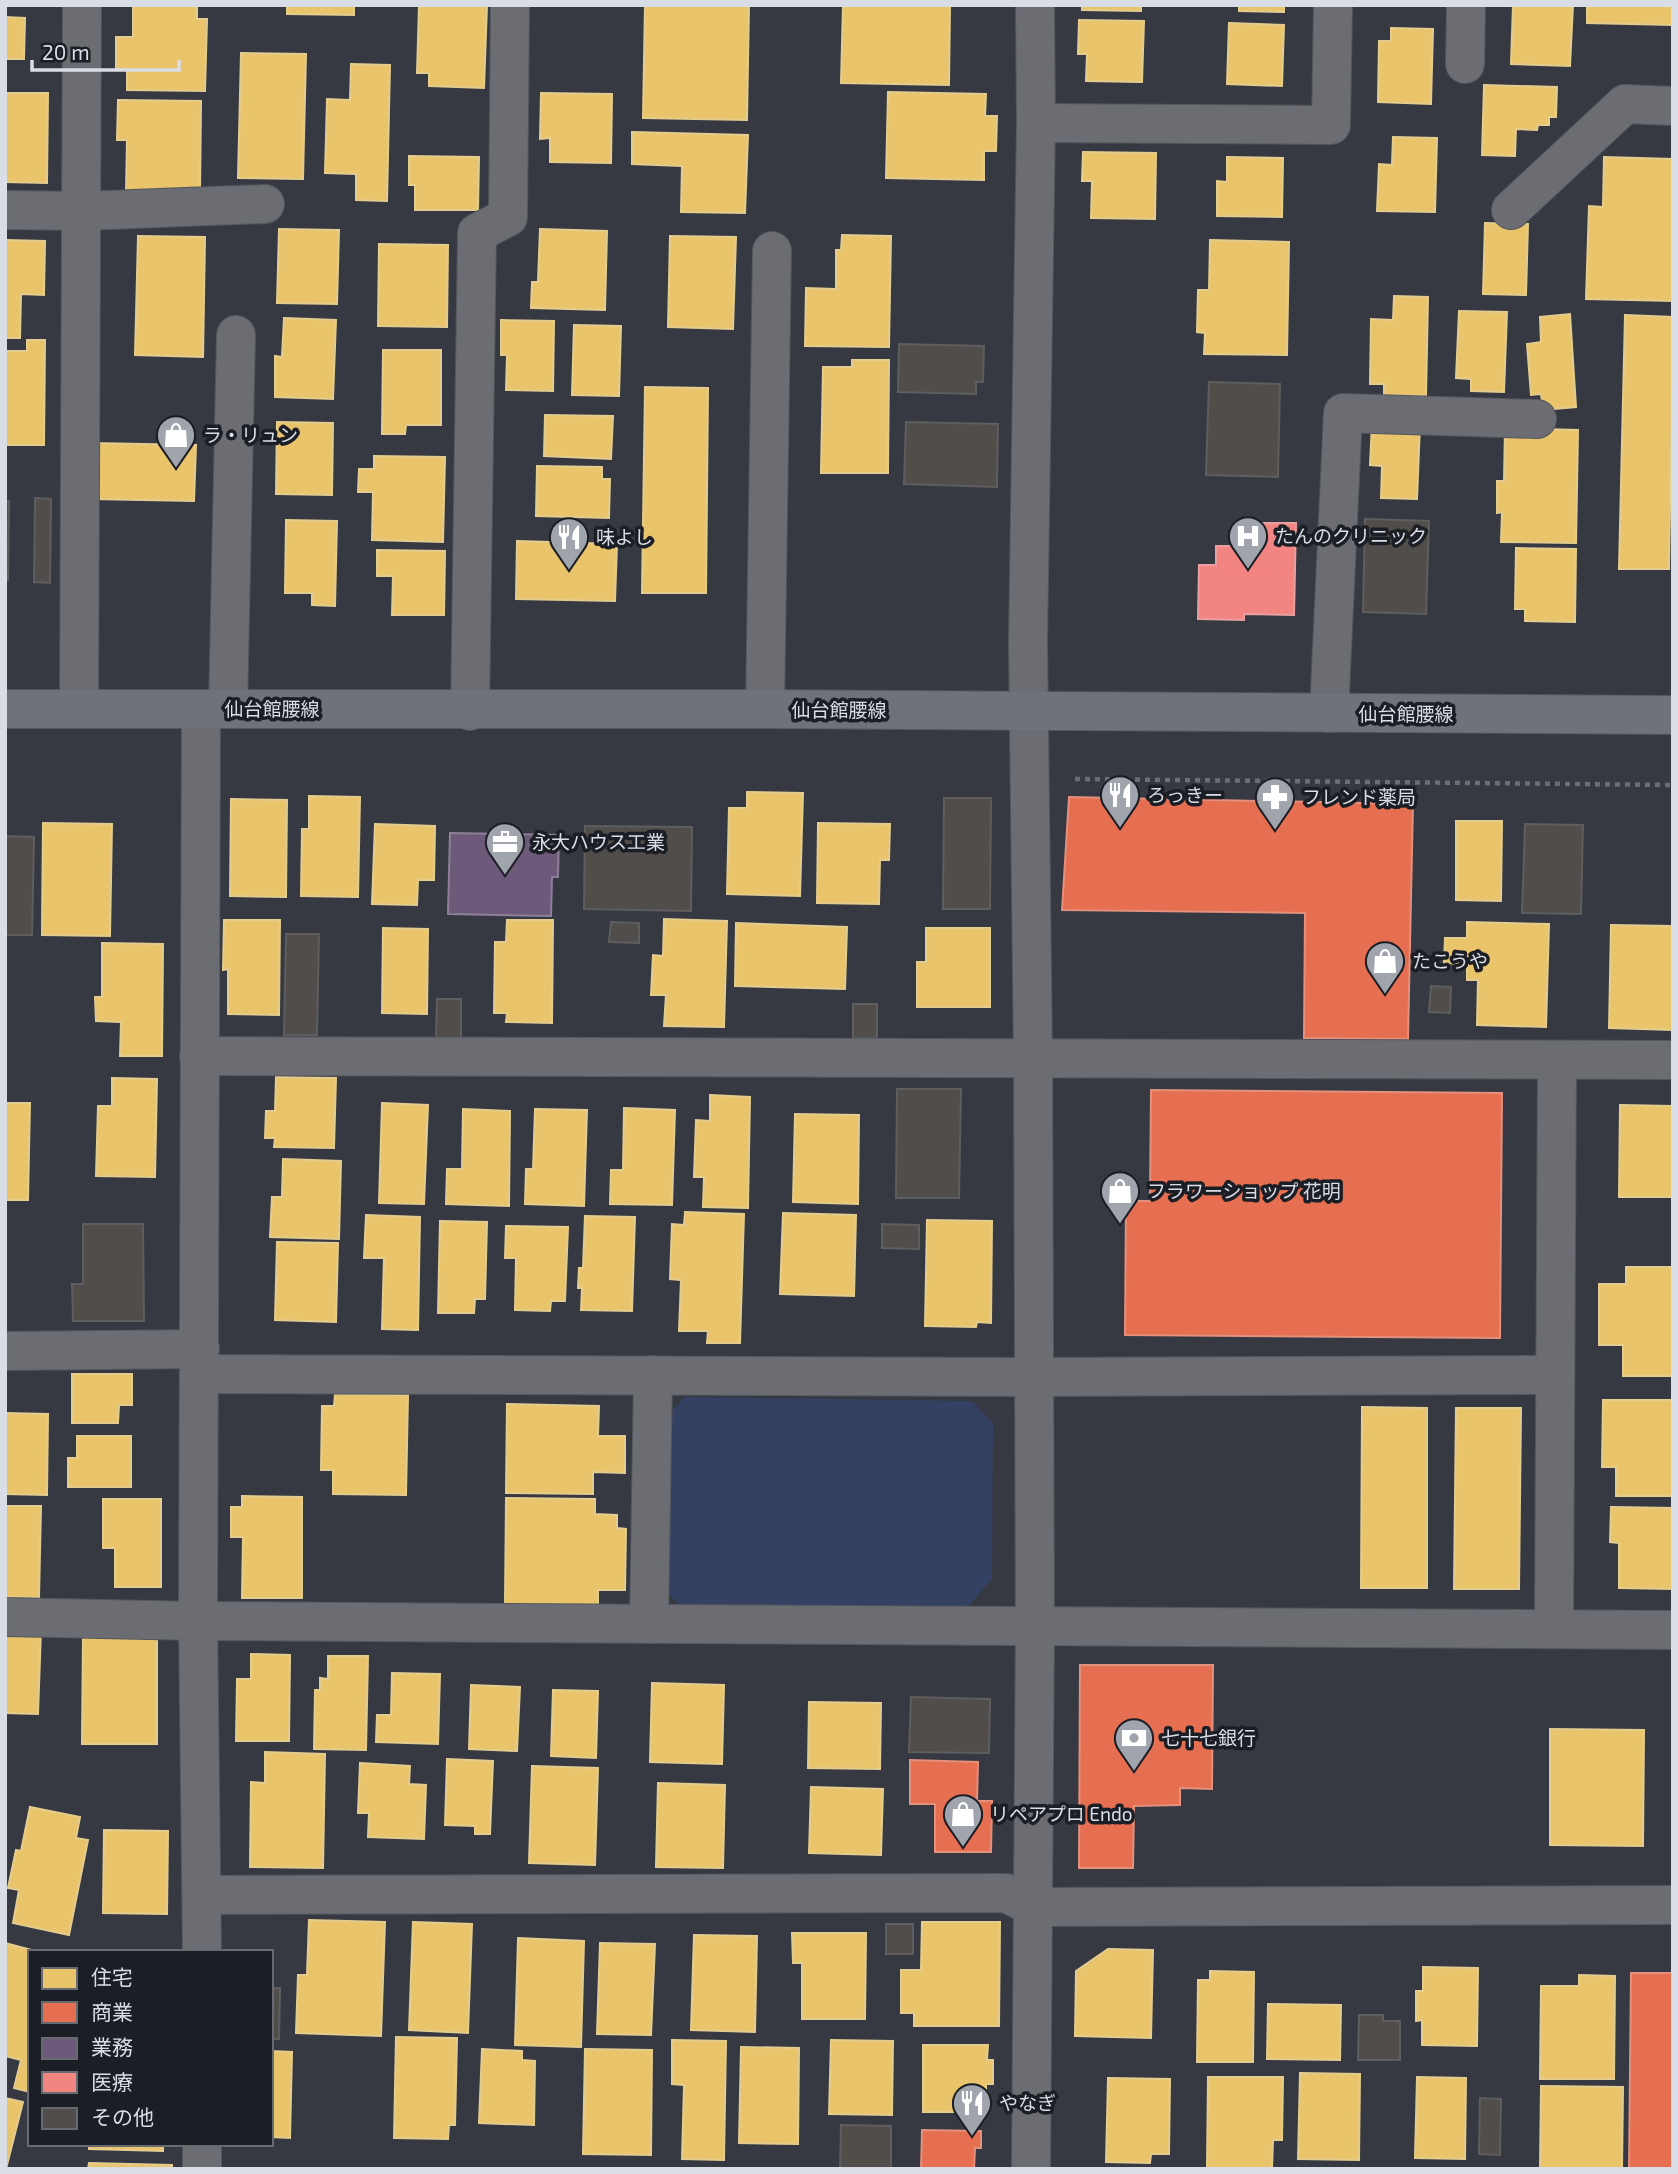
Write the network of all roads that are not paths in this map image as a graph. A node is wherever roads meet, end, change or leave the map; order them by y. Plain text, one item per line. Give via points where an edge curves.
1 (82, 5) edge
2 (510, 5) edge
3 (1035, 5) edge
4 (1334, 5) edge
5 (1466, 5) edge
6 (1465, 64) dead end
7 (1673, 106) edge
8 (1036, 123) junction
9 (265, 204) dead end
10 (5, 210) edge
11 (1511, 210) dead end
12 (82, 211) junction
13 (772, 251) dead end
14 (236, 335) dead end
15 (1537, 419) dead end
16 (79, 708) junction
17 (215, 708) junction
18 (5, 709) edge
19 (765, 709) junction
20 (470, 710) junction
21 (1030, 711) junction
22 (1329, 713) junction
23 (1673, 715) edge
24 (200, 1056) junction
25 (1033, 1058) junction
26 (1557, 1060) junction
27 (1673, 1060) edge
28 (5, 1352) edge
29 (200, 1361) junction
30 (1555, 1375) junction
31 (653, 1376) junction
32 (1034, 1377) junction
33 (5, 1617) edge
34 (198, 1621) junction
35 (649, 1624) junction
36 (1035, 1626) junction
37 (1554, 1629) junction
38 (1673, 1630) edge
39 (203, 1895) junction
40 (1673, 1905) edge
41 (1034, 1907) junction
42 (202, 1950) edge
43 (202, 2146) edge
44 (202, 2169) edge
45 (1031, 2169) edge

1 - 12 street
2 - 20 street via 508,217 477,233
3 - 8 street
4 - 8 street via 1331,125
5 - 6 street
7 - 11 street via 1625,104
8 - 21 street
9 - 12 street
10 - 12 street
12 - 16 street
13 - 19 street
14 - 17 street
15 - 22 street via 1343,413
16 - 17 main road, 仙台館腰線
16 - 18 main road, 仙台館腰線
17 - 20 main road, 仙台館腰線
17 - 24 street
19 - 20 main road, 仙台館腰線
19 - 21 main road, 仙台館腰線
21 - 22 main road, 仙台館腰線
21 - 25 street
22 - 23 main road, 仙台館腰線
24 - 25 street
24 - 29 street
25 - 26 street
25 - 32 street
26 - 27 street
26 - 30 street
28 - 29 street
29 - 31 street
29 - 34 street
30 - 32 street
30 - 37 street
31 - 32 street
31 - 35 street
32 - 36 street
33 - 34 street
34 - 35 street
34 - 39 street
35 - 36 street
36 - 37 street
36 - 41 street
37 - 38 street
39 - 41 street via 1006,1893
39 - 42 street
40 - 41 street
41 - 45 street
43 - 44 street

